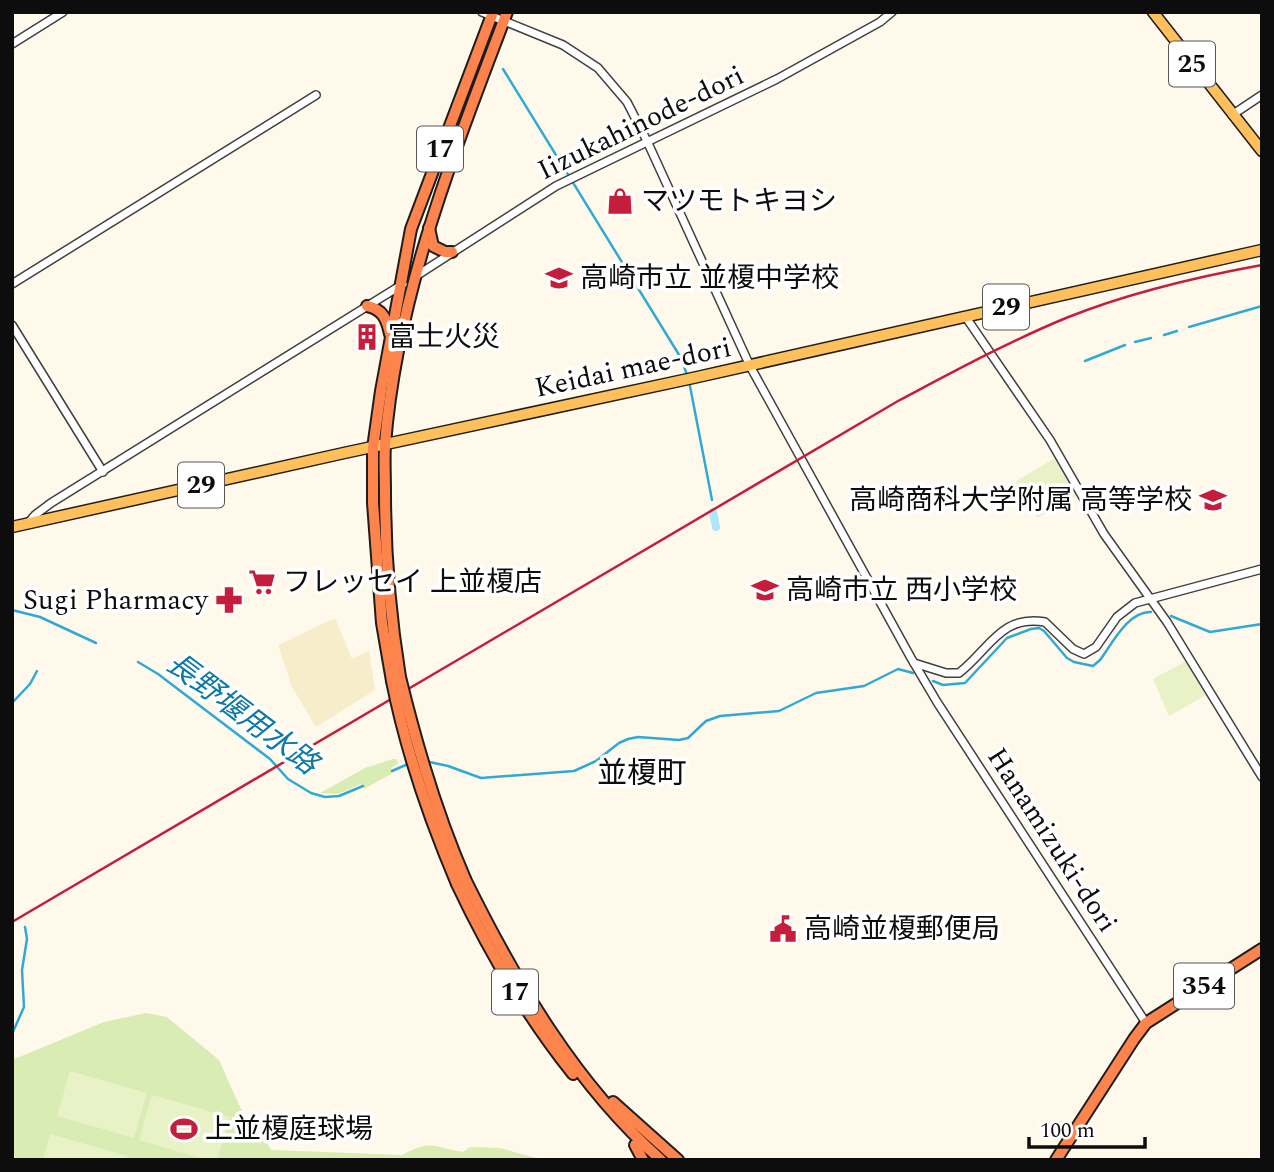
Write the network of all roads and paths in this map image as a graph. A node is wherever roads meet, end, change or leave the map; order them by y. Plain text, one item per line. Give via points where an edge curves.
1 (63, 12) edge
2 (892, 12) edge
3 (1153, 12) edge
4 (489, 13) edge
5 (506, 16) edge
6 (12, 44) edge
7 (316, 95) dead end
8 (1262, 95) edge
9 (1232, 115) junction
10 (648, 141) junction
11 (1262, 152) edge
12 (429, 226) junction
13 (1262, 250) edge
14 (452, 252) junction
15 (413, 278) junction
16 (12, 285) edge
17 (400, 285) junction
18 (367, 306) junction
19 (965, 316) junction
20 (12, 325) edge
21 (391, 337) junction
22 (750, 366) junction
23 (379, 447) junction
24 (103, 472) junction
25 (58, 500) junction
26 (47, 520) junction
27 (28, 523) junction
28 (12, 527) edge
29 (1262, 569) edge
30 (1149, 599) junction
31 (914, 663) junction
32 (1262, 777) edge
33 (461, 883) junction
34 (1262, 949) edge
35 (1146, 1023) junction
36 (560, 1042) junction
37 (615, 1104) junction
38 (635, 1145) junction
39 (643, 1160) edge
40 (649, 1160) edge
41 (662, 1160) edge
42 (678, 1160) edge
43 (1056, 1160) edge

1 - 6 street
2 - 10 street, Iizukahinode-dori via 778,79
3 - 9 main road, 25
4 - 5 street, Hanamizuki-dori
4 - 17 highway, 17 via 411,229
5 - 10 street, Hanamizuki-dori via 598,68 627,102
5 - 12 highway, 17
7 - 16 street
8 - 9 street
9 - 11 main road, 25
10 - 14 street, Iizukahinode-dori via 556,186
10 - 22 street, Hanamizuki-dori
12 - 14 highway via 433,246
12 - 15 highway, 17
13 - 19 main road, Keidai mae-dori / 29
14 - 15 street, Iizukahinode-dori
15 - 17 street, Iizukahinode-dori
15 - 23 highway, 17
17 - 18 street, Iizukahinode-dori
17 - 21 highway, 17
18 - 21 highway via 383,315
18 - 24 street, Iizukahinode-dori
19 - 22 main road, Keidai mae-dori / 29
19 - 30 street via 1050,440 1104,534
20 - 24 street
21 - 23 highway, 17
22 - 23 main road, Keidai mae-dori / 29
22 - 31 street, Hanamizuki-dori
23 - 26 main road, Keidai mae-dori / 29
23 - 33 highway, 17, bridge via 396,679
24 - 25 street, Iizukahinode-dori
25 - 26 street via 47,510
25 - 27 street, Iizukahinode-dori
26 - 27 main road, Keidai mae-dori / 29
27 - 28 main road, Keidai mae-dori / 29
29 - 30 street
30 - 31 street via 1123,612 1096,647 1084,654 1045,622 1029,621 1007,627 959,673
30 - 32 street
31 - 35 street, Hanamizuki-dori
33 - 36 highway, 17
33 - 38 highway, 17 via 494,958 538,1028 591,1098
34 - 35 highway, 354
35 - 43 highway, 354
36 - 37 highway, 17
36 - 41 highway, 17 via 603,1100
37 - 41 highway
37 - 42 highway, 17
38 - 39 highway, 17
38 - 40 highway, 17

